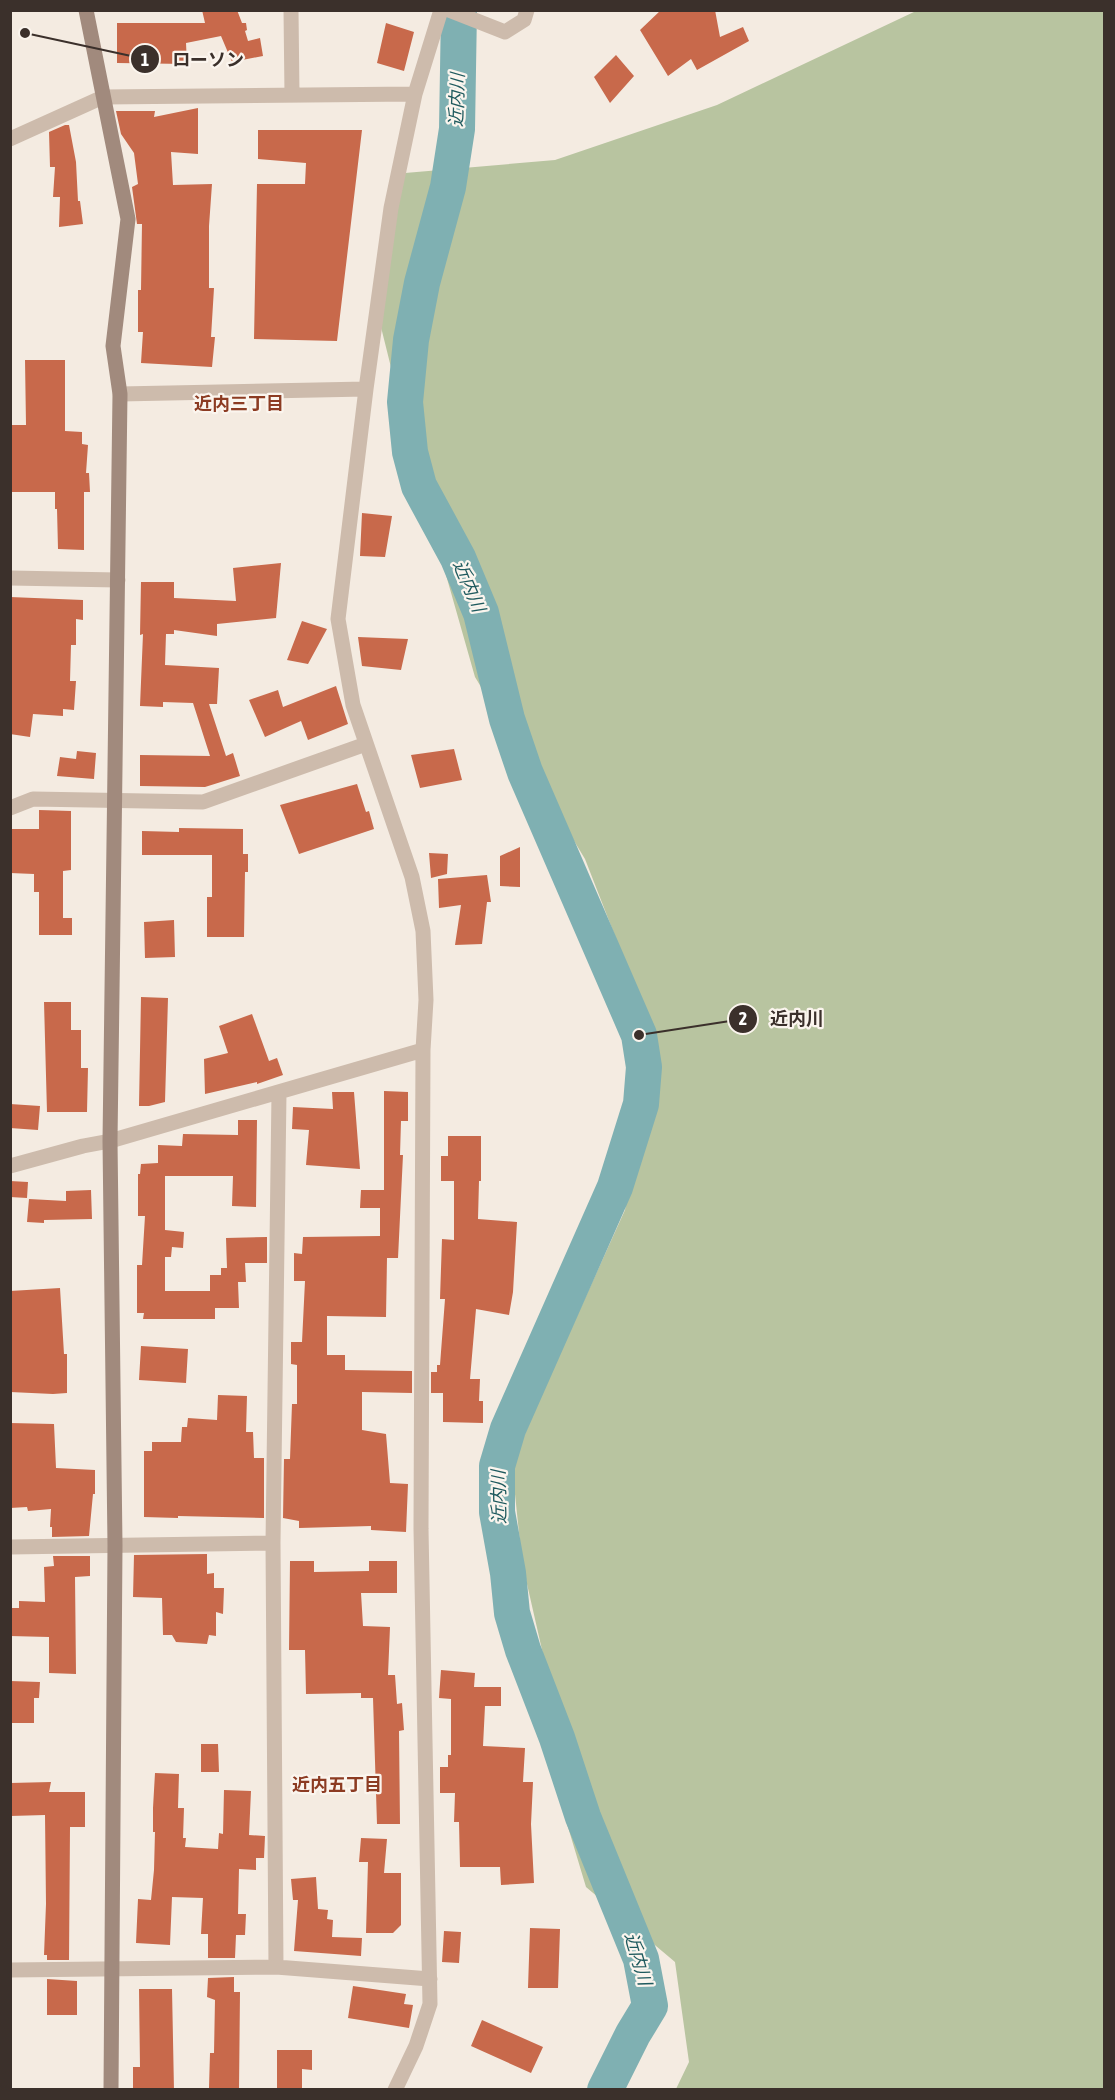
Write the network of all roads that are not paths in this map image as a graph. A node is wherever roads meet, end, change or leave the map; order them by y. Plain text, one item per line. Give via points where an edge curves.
1 (86, 10) edge
2 (291, 10) edge
3 (441, 10) edge
4 (449, 10) edge
5 (527, 10) edge
6 (416, 94) junction
7 (292, 95) junction
8 (103, 97) junction
9 (10, 139) edge
10 (366, 389) junction
11 (120, 394) junction
12 (10, 578) edge
13 (118, 580) junction
14 (366, 744) junction
15 (114, 801) junction
16 (10, 808) edge
17 (423, 1050) junction
18 (279, 1093) junction
19 (110, 1141) junction
20 (10, 1166) edge
21 (273, 1543) junction
22 (115, 1545) junction
23 (10, 1547) edge
24 (276, 1967) junction
25 (111, 1968) junction
26 (10, 1970) edge
27 (430, 1979) junction
28 (111, 2090) edge
29 (395, 2090) edge

1 - 8 street
2 - 7 street
3 - 6 street
4 - 5 street via 505,32 524,20
6 - 7 street
6 - 10 street via 391,208
7 - 8 street
8 - 9 street
8 - 11 street via 128,219 113,346
10 - 11 street
10 - 14 street via 338,619 353,705
11 - 13 street
12 - 13 street
13 - 15 street
14 - 15 street via 203,802
14 - 17 street via 412,877 423,931
15 - 16 street via 33,799
15 - 19 street
17 - 18 street
17 - 27 street via 421,1529
18 - 19 street
18 - 21 street
19 - 20 street
19 - 22 street
21 - 22 street
21 - 24 street
22 - 23 street
22 - 25 street
24 - 25 street
24 - 27 street
25 - 26 street
25 - 28 street
27 - 29 street via 430,2004

